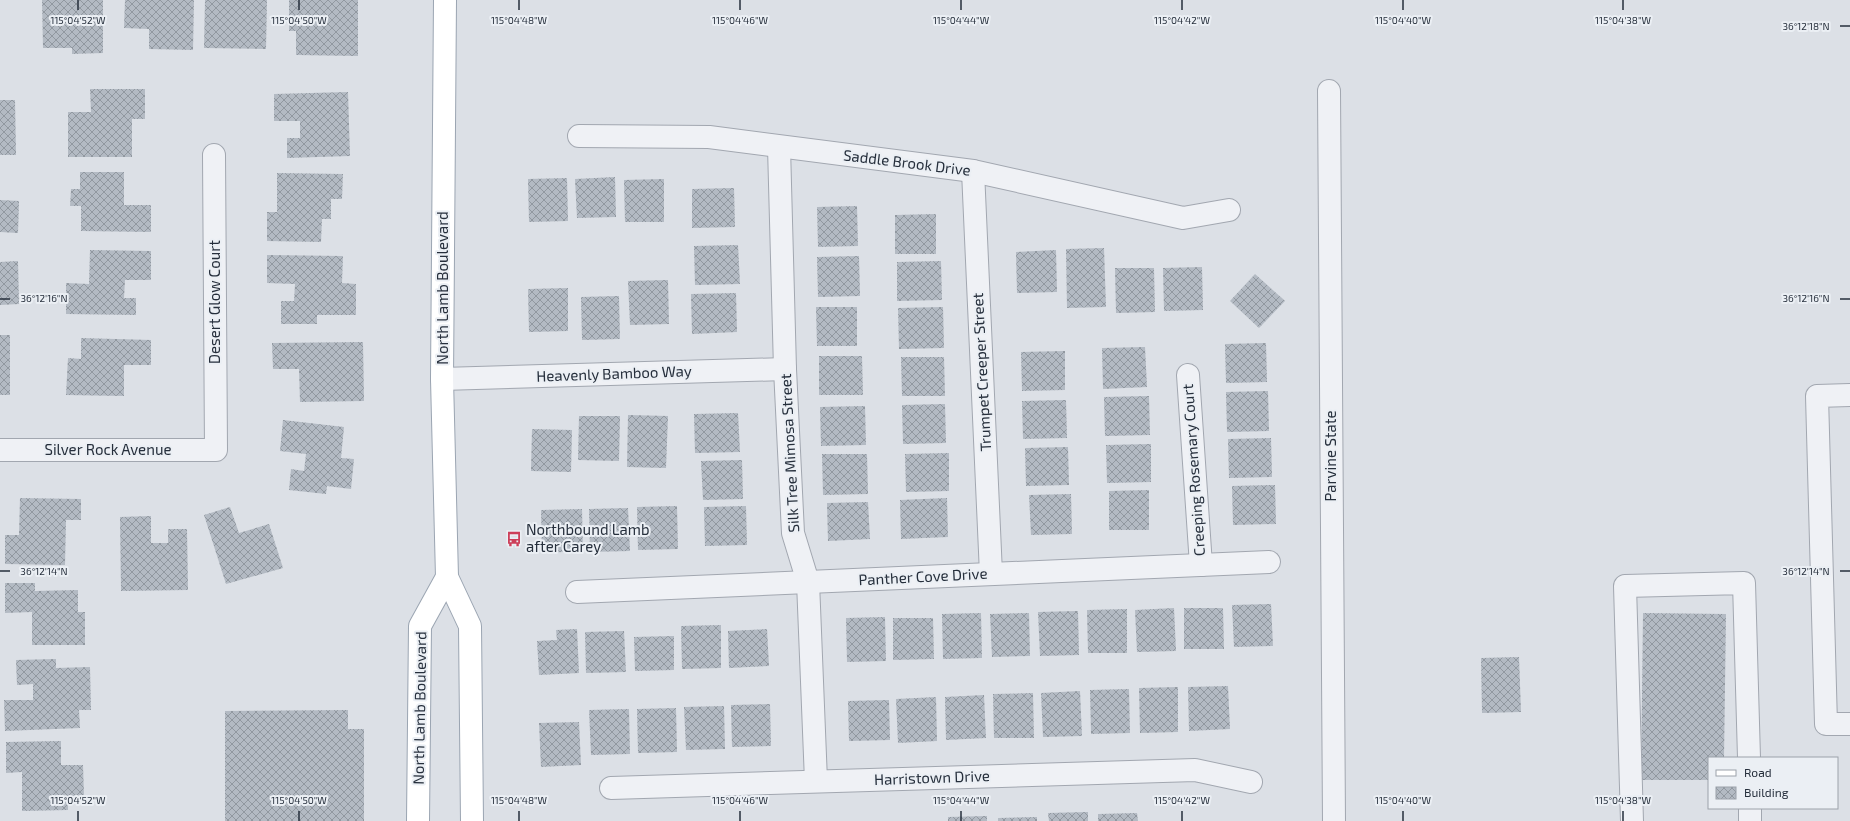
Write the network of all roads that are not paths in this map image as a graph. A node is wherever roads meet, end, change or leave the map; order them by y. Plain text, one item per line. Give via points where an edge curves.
1 (445, 0) edge
2 (1329, 91) dead end
3 (580, 136) dead end
4 (779, 147) junction
5 (214, 155) dead end
6 (973, 171) junction
7 (1229, 210) dead end
8 (785, 369) junction
9 (1188, 375) dead end
10 (442, 379) junction
11 (1850, 395) edge
12 (0, 450) edge
13 (216, 450) joint
14 (1269, 562) dead end
15 (1201, 565) junction
16 (991, 574) junction
17 (447, 577) junction
18 (808, 582) junction
19 (577, 592) dead end
20 (1850, 724) edge
21 (1749, 757) edge
22 (816, 781) junction
23 (1251, 782) dead end
24 (611, 788) dead end
25 (1750, 809) edge
26 (418, 821) edge
27 (472, 821) edge
28 (1334, 821) edge
29 (1632, 821) edge
30 (1750, 821) edge

1 - 10 main road, North Lamb Boulevard
2 - 28 street, Parvine State
3 - 4 street, Saddle Brook Drive via 709,137
4 - 6 street, Saddle Brook Drive
4 - 8 street, Silk Tree Mimosa Street
5 - 13 street, Desert Glow Court
6 - 7 street, Saddle Brook Drive via 1183,218
6 - 16 street, Trumpet Creeper Street
8 - 10 street, Heavenly Bamboo Way
8 - 18 street, Silk Tree Mimosa Street via 793,532
9 - 15 street, Creeping Rosemary Court
10 - 17 main road, North Lamb Boulevard
11 - 20 street via 1817,396 1826,724
12 - 13 street, Silver Rock Avenue
14 - 15 street, Panther Cove Drive
15 - 16 street, Panther Cove Drive
16 - 18 street, Panther Cove Drive
17 - 26 main road, North Lamb Boulevard via 420,626
17 - 27 main road, North Lamb Boulevard via 470,626
18 - 19 street, Panther Cove Drive
18 - 22 street, Silk Tree Mimosa Street
21 - 29 street via 1744,583 1626,586
22 - 23 street, Harristown Drive via 1195,770
22 - 24 street, Harristown Drive
25 - 30 street

